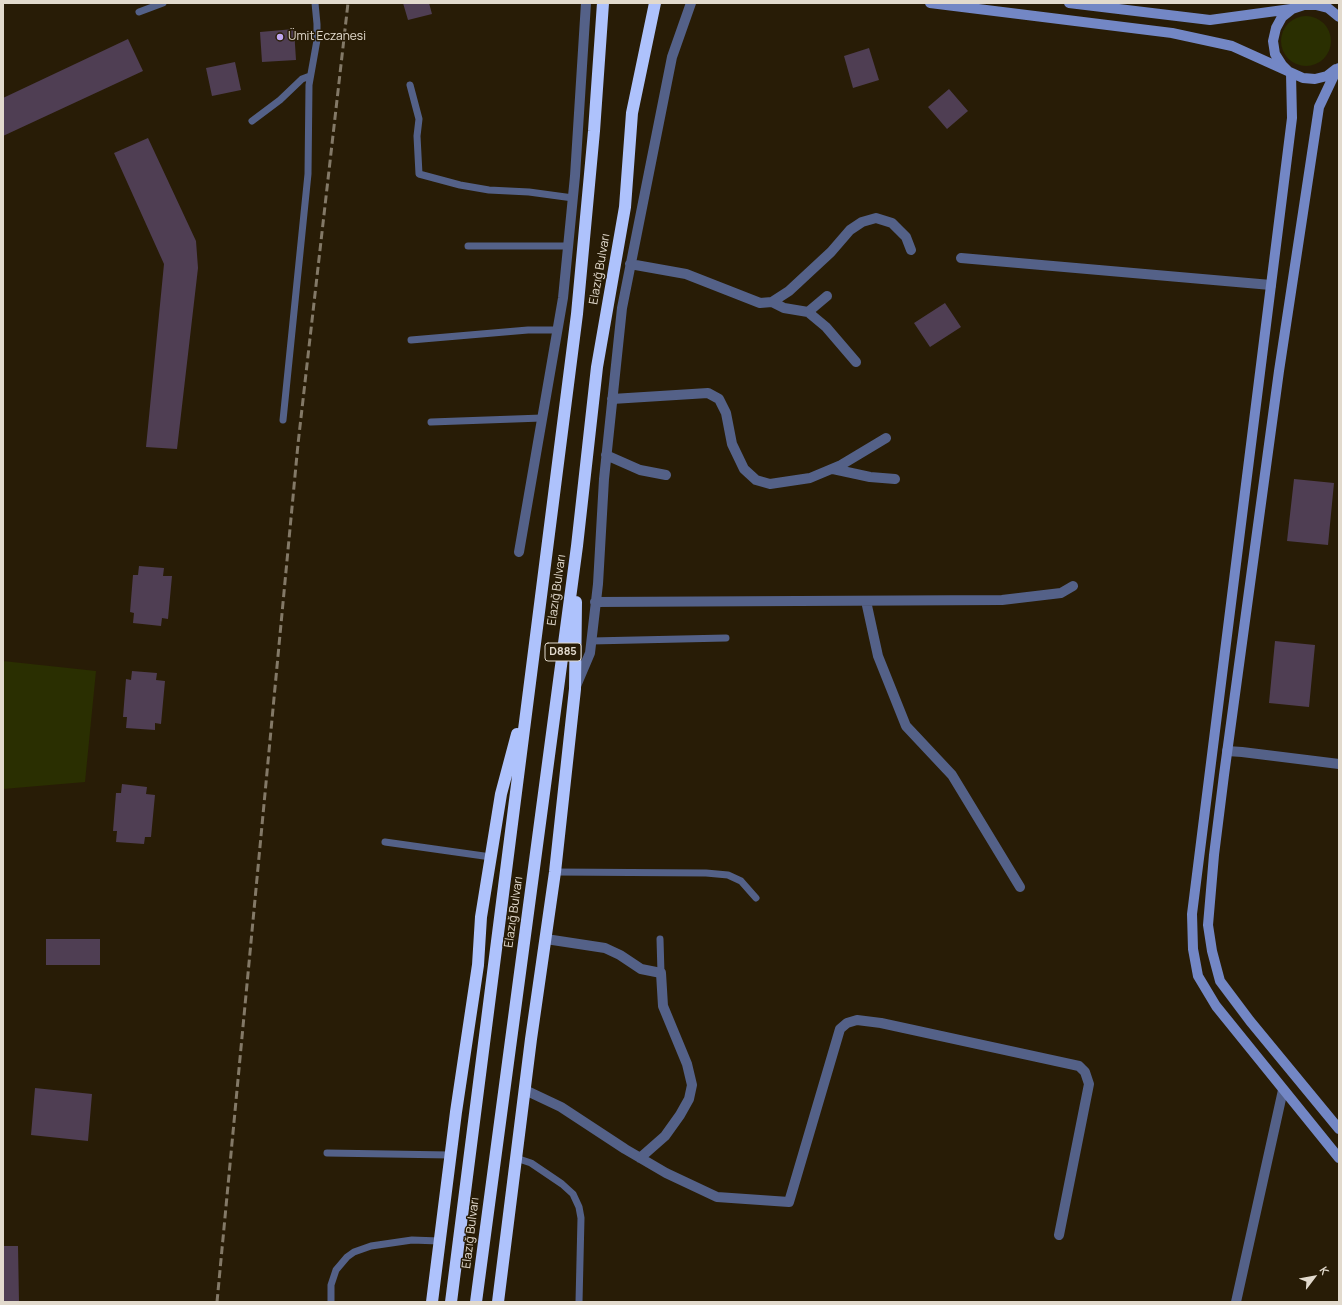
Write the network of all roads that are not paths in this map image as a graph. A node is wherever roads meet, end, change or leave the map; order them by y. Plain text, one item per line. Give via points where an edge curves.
1 (163, 3) edge
2 (315, 3) edge
3 (586, 3) edge
4 (603, 3) edge
5 (655, 3) edge
6 (691, 3) edge
7 (930, 3) edge
8 (1069, 3) edge
9 (1336, 3) edge
10 (1294, 6) edge
11 (139, 12) dead end
12 (1339, 16) edge
13 (1338, 68) edge
14 (1291, 74) junction
15 (310, 76) junction
16 (410, 85) dead end
17 (252, 121) dead end
18 (573, 198) junction
19 (468, 246) dead end
20 (568, 246) junction
21 (911, 250) dead end
22 (961, 258) dead end
23 (630, 264) junction
24 (1271, 285) junction
25 (827, 296) dead end
26 (772, 302) junction
27 (808, 312) junction
28 (557, 330) junction
29 (411, 340) dead end
30 (856, 362) dead end
31 (612, 399) junction
32 (542, 418) junction
33 (283, 420) dead end
34 (431, 422) dead end
35 (886, 438) dead end
36 (606, 456) junction
37 (833, 469) junction
38 (666, 475) dead end
39 (895, 479) dead end
40 (577, 546) junction
41 (519, 552) dead end
42 (1072, 586) dead end
43 (866, 601) junction
44 (596, 602) junction
45 (726, 638) dead end
46 (591, 641) junction
47 (529, 687) junction
48 (575, 689) junction
49 (1227, 751) junction
50 (1339, 764) edge
51 (385, 842) dead end
52 (491, 857) junction
53 (555, 872) junction
54 (1020, 887) dead end
55 (756, 898) dead end
56 (546, 939) junction
57 (660, 939) dead end
58 (661, 973) junction
59 (525, 1090) junction
60 (1283, 1090) junction
61 (1339, 1129) edge
62 (326, 1153) dead end
63 (450, 1155) junction
64 (516, 1158) junction
65 (640, 1158) junction
66 (1339, 1158) edge
67 (1058, 1235) dead end
68 (440, 1241) junction
69 (331, 1302) edge
70 (432, 1302) edge
71 (451, 1302) edge
72 (476, 1302) edge
73 (498, 1302) edge
74 (579, 1302) edge
75 (1236, 1302) edge

1 - 11 lane
2 - 15 lane via 317,40
3 - 18 street
4 - 47 highway, Elazığ Bulvarı / D885 via 578,314
5 - 40 highway, Elazığ Bulvarı / D885 via 632,113 625,207 597,367
6 - 23 street via 672,57
7 - 14 street via 1172,33 1232,46
8 - 10 street via 1210,20
9 - 12 street
10 - 12 street via 1316,5 1328,8
10 - 14 street via 1282,17 1276,28 1274,41 1278,60
13 - 14 street via 1327,76 1315,79
13 - 49 street via 1319,107 1278,371
14 - 24 street via 1292,118
15 - 17 lane via 302,79
15 - 33 lane via 308,174
16 - 18 lane via 419,118 419,174 489,190
18 - 20 street
19 - 20 lane
20 - 28 street
21 - 26 street via 906,237 892,223 876,218 862,222 850,230 831,252 789,291
22 - 24 street
23 - 26 street via 686,274 760,303
23 - 31 street via 622,308
24 - 60 street via 1192,914 1193,949 1198,976 1216,1006
25 - 27 street
26 - 27 street via 784,308
27 - 30 street via 826,327
28 - 29 lane
28 - 32 street
31 - 36 street
31 - 37 street via 708,393 718,399 726,413 732,444 744,470 756,480 770,484 810,478
32 - 34 lane
32 - 41 street
35 - 37 street
36 - 38 street via 640,470
36 - 44 street
37 - 39 street via 870,477
40 - 48 highway
40 - 72 highway, Elazığ Bulvarı / D885
42 - 43 street via 1061,594 1002,600
43 - 44 street
43 - 54 street via 878,656 906,726 952,775
44 - 46 street
45 - 46 lane
46 - 48 street via 590,653
47 - 52 highway via 501,794
47 - 71 highway, Elazığ Bulvarı / D885
48 - 53 highway
49 - 50 street
49 - 61 street via 1208,925 1220,981
51 - 52 lane
52 - 63 highway
53 - 55 lane via 728,875 741,881
53 - 56 highway
56 - 58 street via 605,948 641,969
56 - 59 highway
57 - 58 lane
58 - 65 street via 663,1006 687,1064 692,1085 689,1099 665,1136
59 - 64 highway
59 - 65 street via 561,1107
60 - 66 street
60 - 75 street
62 - 63 lane
63 - 68 highway
64 - 73 highway
64 - 74 lane via 531,1163 562,1184 573,1194 579,1206
65 - 67 street via 717,1197 789,1202 840,1029 847,1023 858,1020 881,1023 1079,1066 1085,1072 1089,1084
68 - 69 lane via 405,1241 371,1246 354,1252 346,1257 336,1270 331,1285
68 - 70 highway

